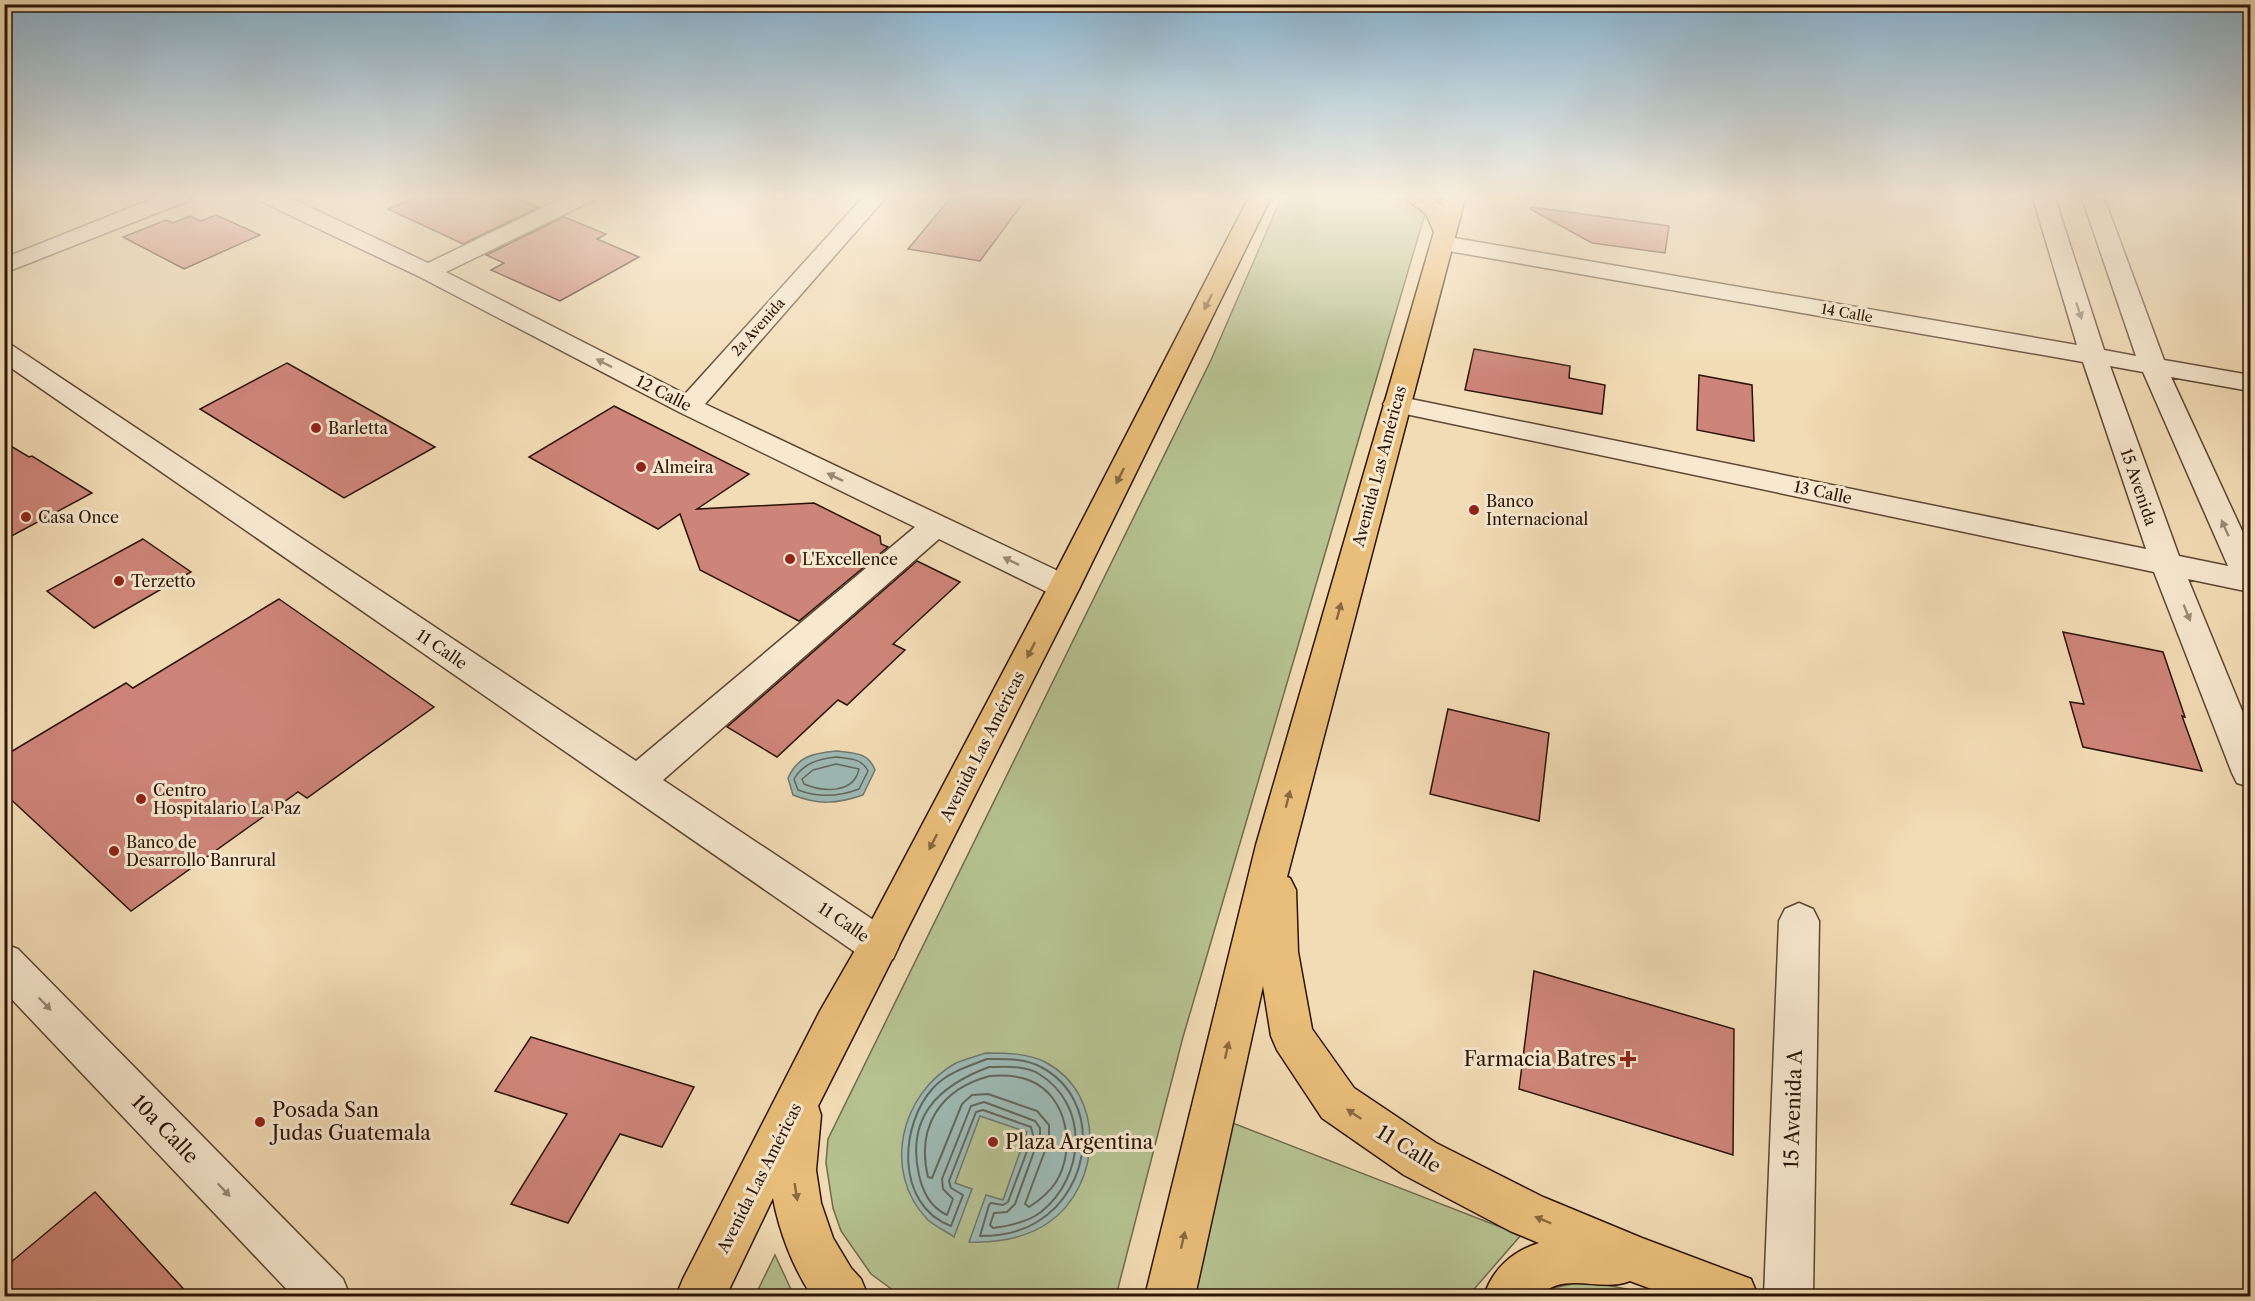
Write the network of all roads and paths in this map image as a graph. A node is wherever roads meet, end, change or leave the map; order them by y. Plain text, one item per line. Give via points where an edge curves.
1 (30, 256) edge
2 (394, 256) edge
3 (461, 256) edge
4 (823, 256) edge
5 (1235, 256) edge
6 (1439, 256) edge
7 (1546, 256) edge
8 (2063, 256) edge
9 (2114, 256) edge
10 (4, 266) edge
11 (428, 272) junction
12 (4, 351) edge
13 (2095, 356) junction
14 (2153, 366) junction
15 (2250, 383) edge
16 (1396, 404) junction
17 (688, 406) junction
18 (936, 525) junction
19 (2167, 563) junction
20 (2250, 581) edge
21 (1064, 587) junction
22 (2250, 773) edge
23 (636, 782) junction
24 (1275, 845) junction
25 (1799, 921) dead end
26 (879, 946) junction
27 (4, 962) edge
28 (802, 1093) junction
29 (1642, 1262) junction
30 (326, 1296) edge
31 (700, 1296) edge
32 (844, 1296) edge
33 (1170, 1296) edge
34 (1508, 1296) edge
35 (1734, 1296) edge
36 (1788, 1296) edge

1 - 10 street
2 - 11 street, 12 Calle
3 - 11 street
4 - 17 street, 2a Avenida
5 -> 21 main road, Avenida Las Américas
6 - 16 main road, Avenida Las Américas
7 - 13 street, 14 Calle
8 -> 13 street, 15 Avenida
9 - 14 street
17 -> 11 street, 12 Calle
12 - 23 street, 11 Calle
13 - 14 street, 14 Calle
13 - 19 street, 15 Avenida
14 - 15 street, 14 Calle
20 -> 14 street
16 - 19 street, 13 Calle
24 -> 16 main road, Avenida Las Américas
18 -> 17 street, 12 Calle
21 -> 18 street, 12 Calle
18 - 23 street
19 - 20 street, 13 Calle
19 -> 22 street, 15 Avenida
21 -> 26 main road, Avenida Las Américas
23 - 26 street, 11 Calle
29 -> 24 main road, 11 Calle via 1527,1214 1420,1159 1338,1103 1293,1036 1278,952
33 -> 24 main road, Avenida Las Américas
25 - 36 street, 15 Avenida A
26 - 28 main road, Avenida Las Américas
27 -> 30 street, 10a Calle
28 - 31 main road, Avenida Las Américas
28 -> 32 main road via 793,1170 801,1224 832,1286
29 - 34 main road via 1568,1258 1532,1269
29 - 35 main road, 11 Calle

